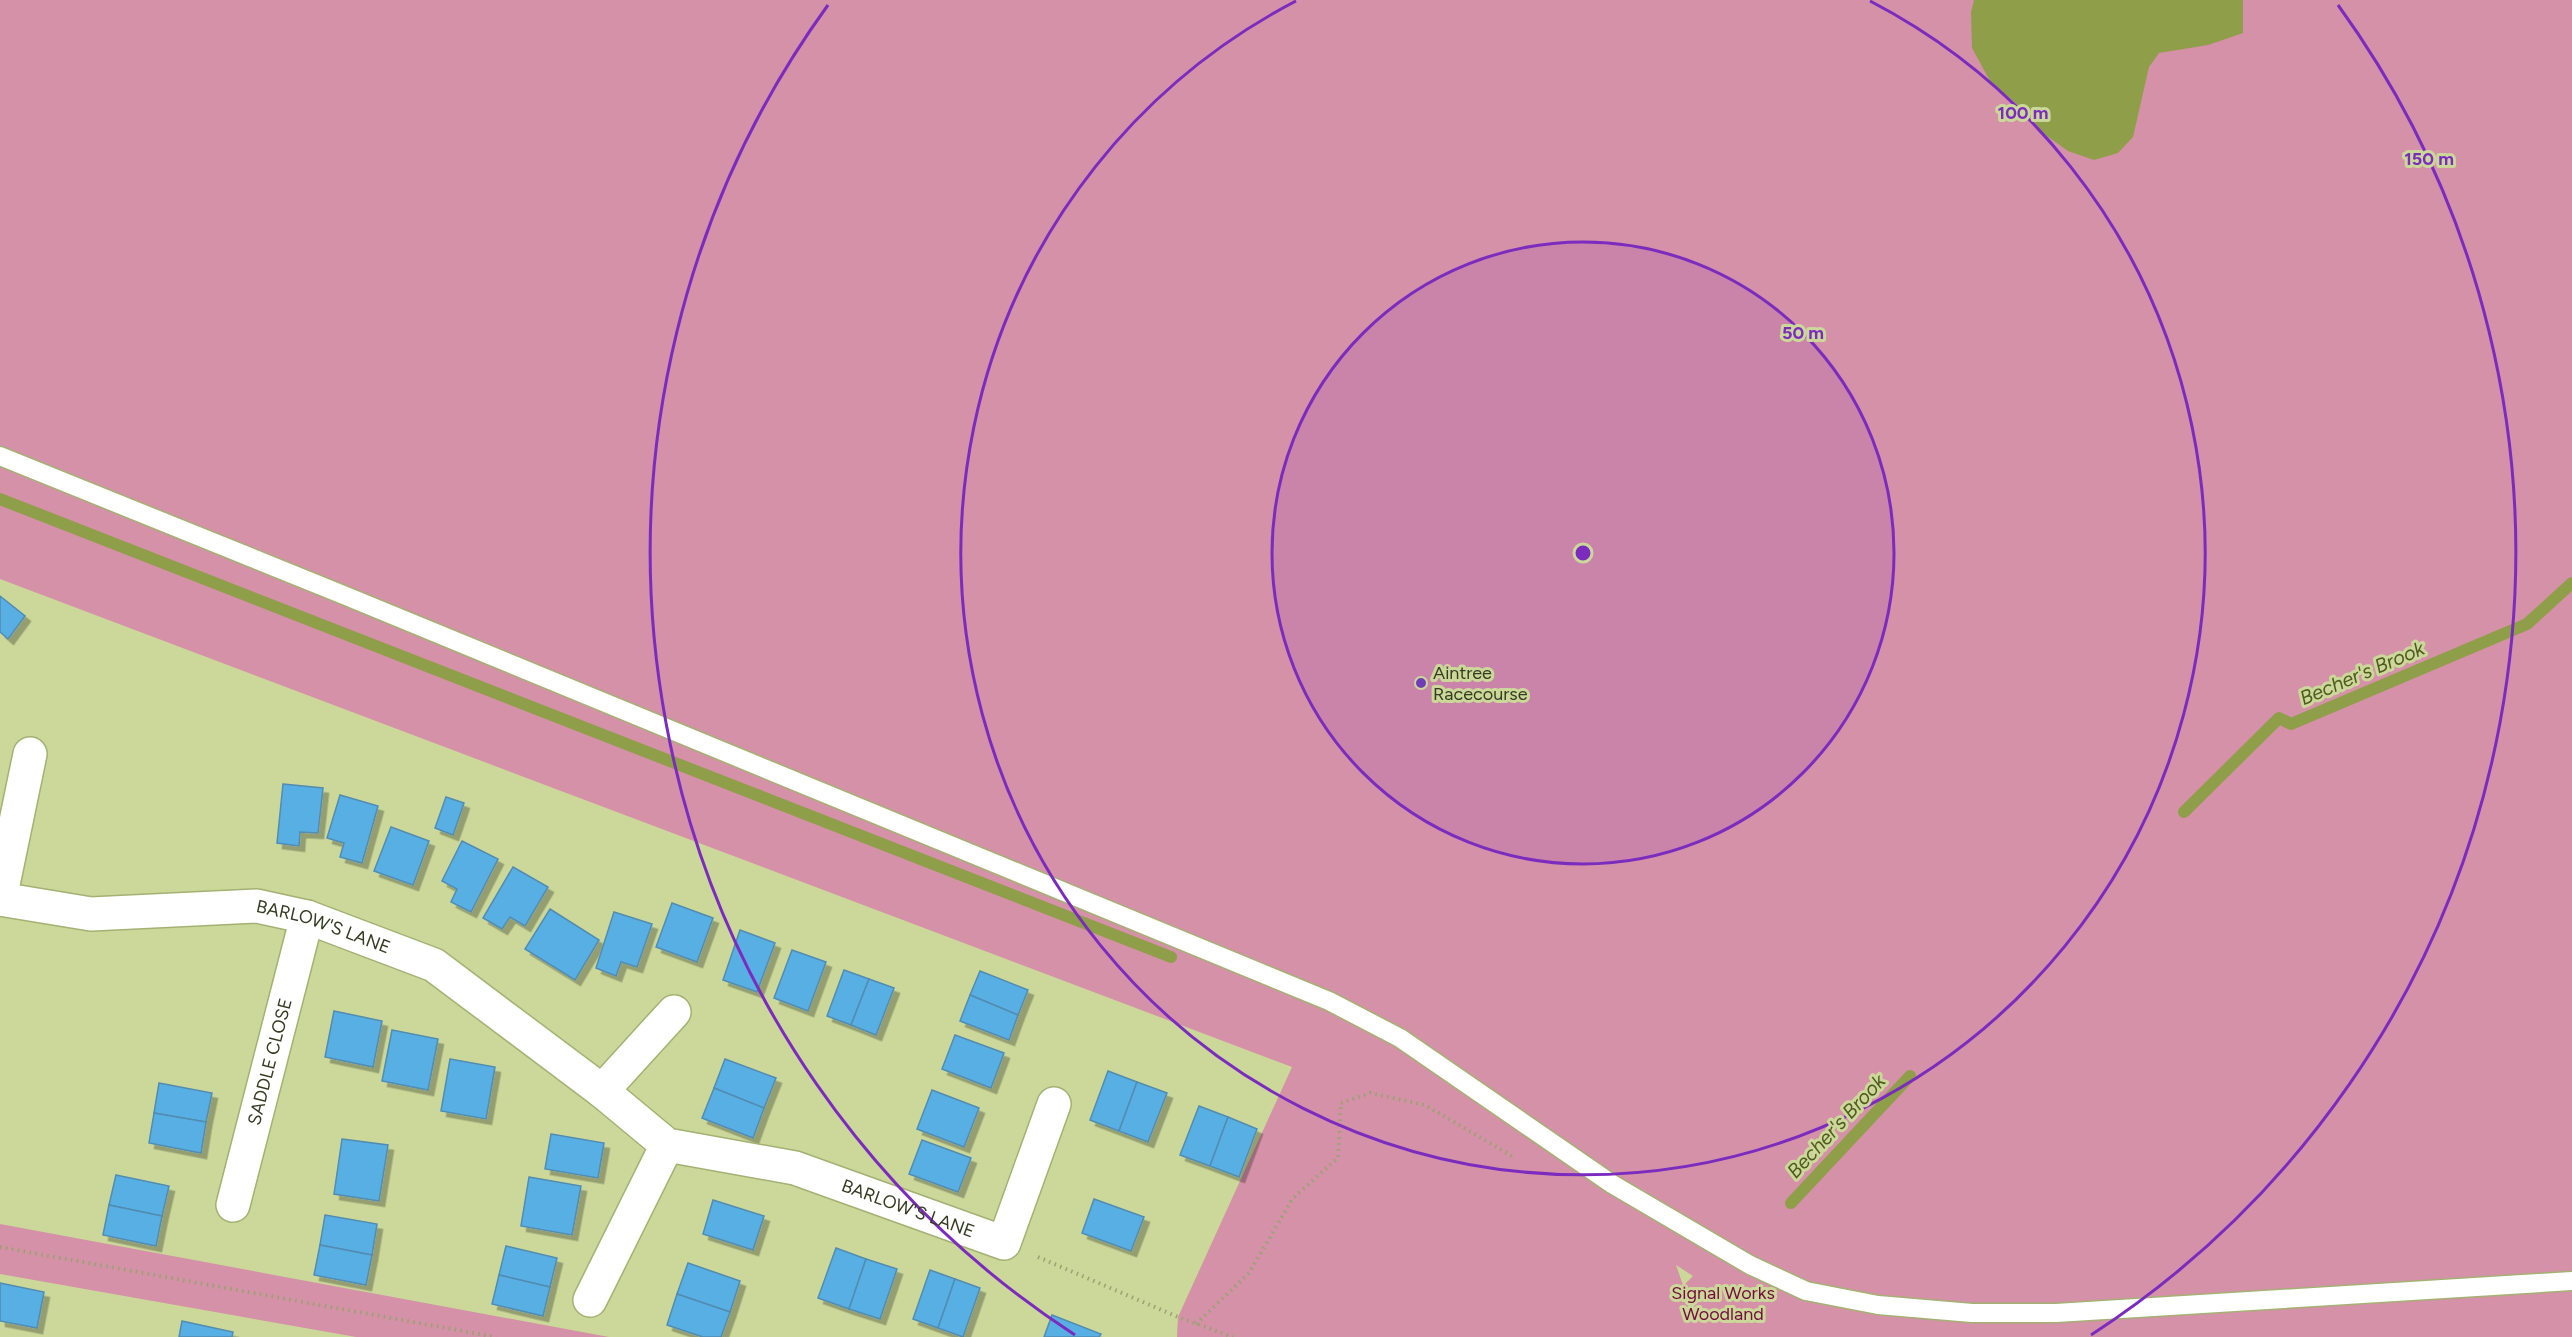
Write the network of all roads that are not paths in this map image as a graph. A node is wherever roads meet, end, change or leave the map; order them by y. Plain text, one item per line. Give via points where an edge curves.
1 (0, 456) edge
2 (30, 754) dead end
3 (0, 898) edge
4 (307, 917) junction
5 (674, 1011) dead end
6 (602, 1091) junction
7 (1053, 1104) dead end
8 (667, 1145) junction
9 (233, 1206) dead end
10 (2572, 1281) edge
11 (590, 1300) dead end

1 - 10 lane via 1329,1001 1400,1038 1622,1190 1750,1265 1806,1291 1878,1305 1972,1313 2056,1313
2 - 3 street, BARLOW'S LANE
3 - 4 street, BARLOW'S LANE via 91,914 256,906
4 - 6 street, BARLOW'S LANE via 434,964
4 - 9 street, SADDLE CLOSE
5 - 6 street
6 - 8 street, BARLOW'S LANE
7 - 8 street, BARLOW'S LANE via 1004,1243 795,1168
8 - 11 street

